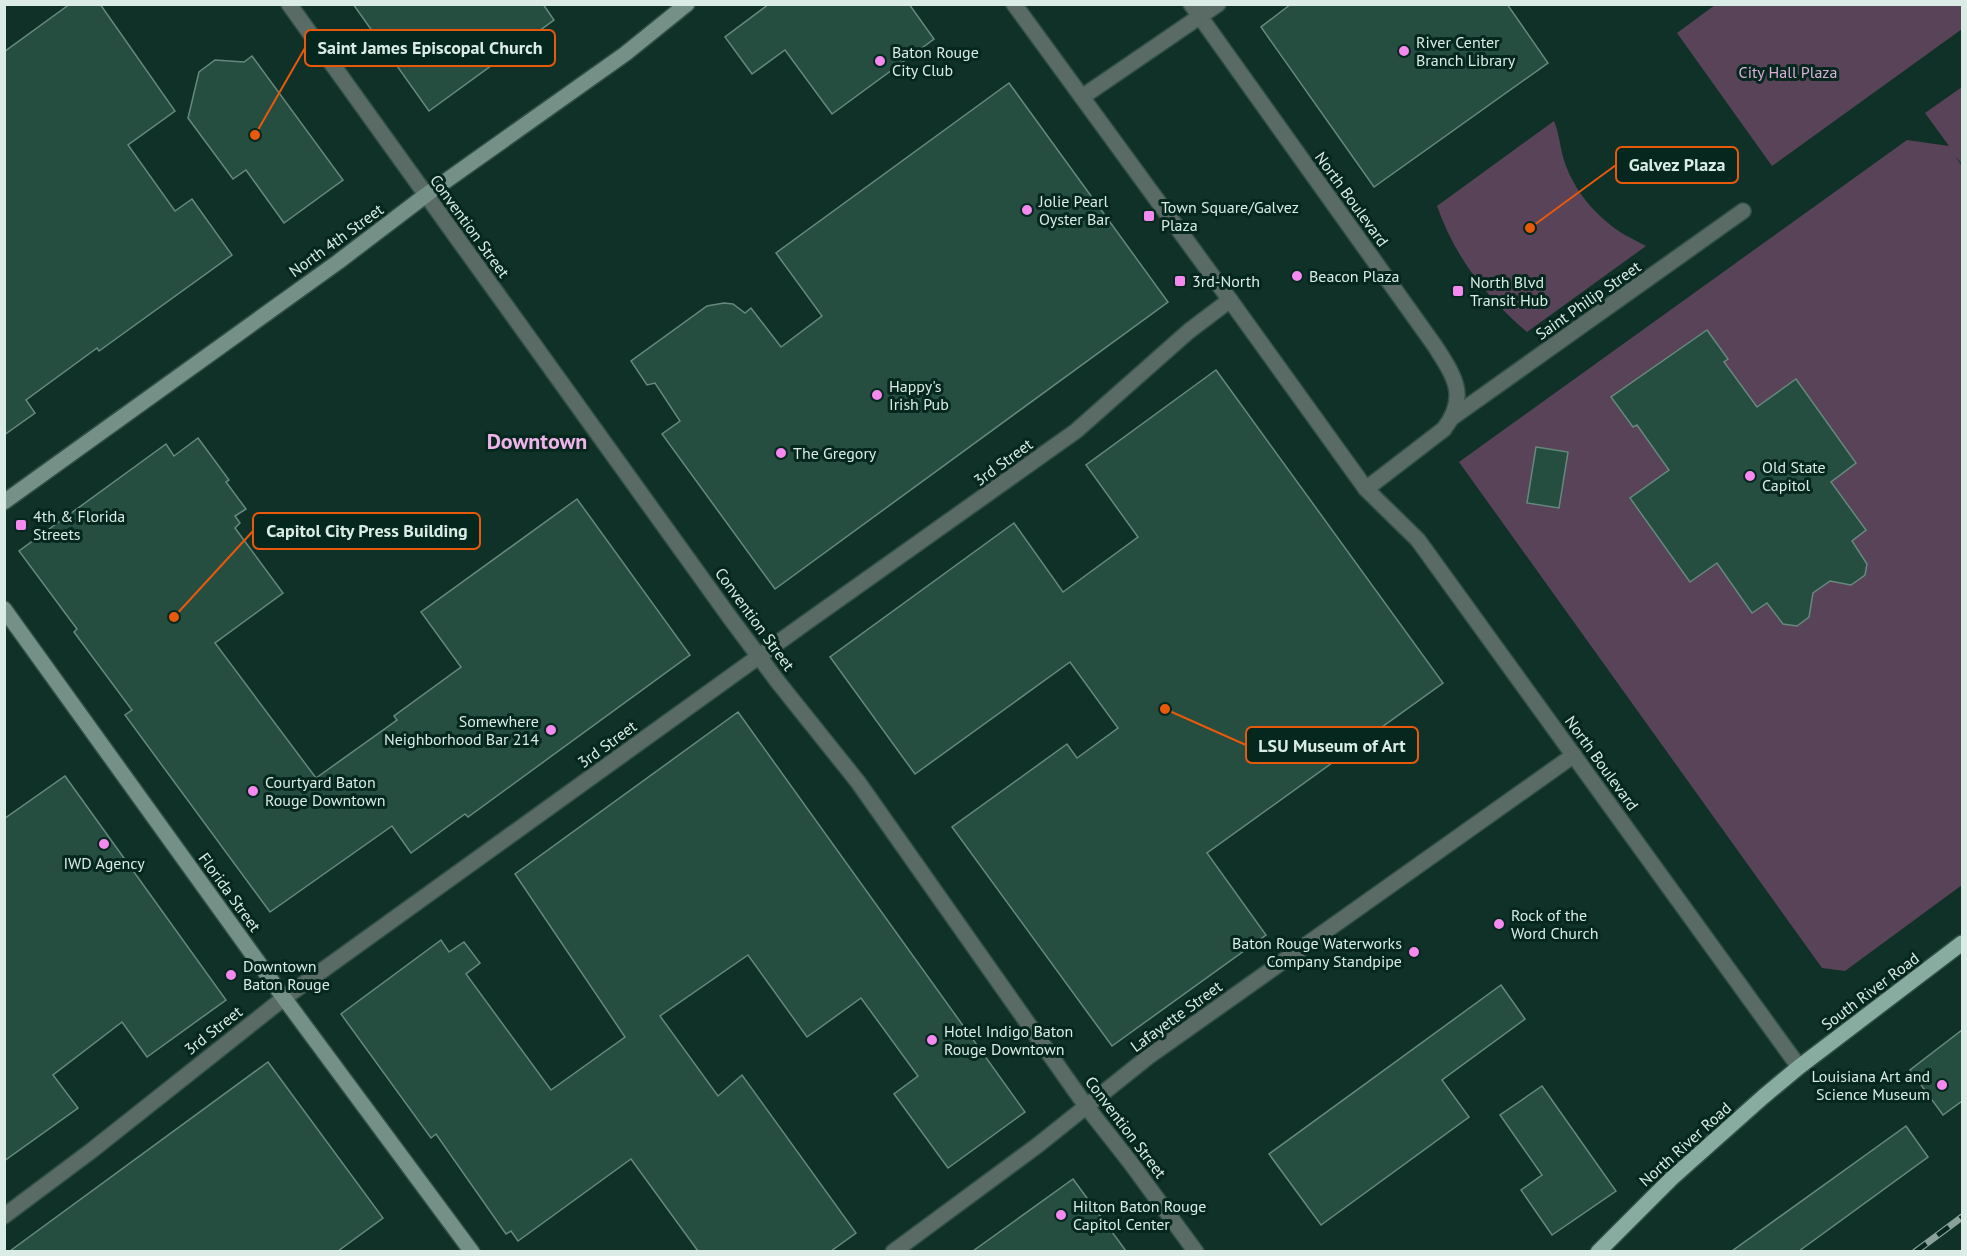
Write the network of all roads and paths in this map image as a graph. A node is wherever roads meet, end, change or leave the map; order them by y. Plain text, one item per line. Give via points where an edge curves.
1 (289, 4) edge
2 (687, 4) edge
3 (1014, 4) edge
4 (1218, 4) edge
5 (1195, 11) edge
6 (1082, 97) junction
7 (426, 195) junction
8 (1743, 211) dead end
9 (1230, 300) junction
10 (1453, 417) junction
11 (1366, 489) junction
12 (4, 502) edge
13 (4, 609) edge
14 (759, 657) junction
15 (1574, 754) junction
16 (1962, 943) edge
17 (284, 998) junction
18 (1799, 1067) junction
19 (1086, 1106) junction
20 (4, 1216) edge
21 (472, 1251) edge
22 (893, 1251) edge
23 (1196, 1251) edge
24 (1598, 1251) edge

1 - 7 street, Convention Street
2 - 7 main road, North 4th Street via 625,54
3 - 6 street, North Boulevard
4 - 5 street
5 - 6 street
5 - 10 street, North Boulevard via 1448,366 1458,391
6 - 9 street, North Boulevard
7 - 12 main road, North 4th Street
7 - 14 street, Convention Street
8 - 10 street, Saint Philip Street
9 - 11 street, North Boulevard
9 - 14 street, 3rd Street via 1076,431
10 - 11 street via 1433,439
11 - 15 street, North Boulevard via 1418,540
13 - 17 main road, Florida Street
14 - 17 street, 3rd Street
14 - 19 street, Convention Street via 858,782
15 - 18 street, North Boulevard
15 - 19 street, Lafayette Street via 1148,1057
16 - 18 main road, South River Road
17 - 20 street, 3rd Street
17 - 21 main road, Florida Street
18 - 24 main road, North River Road via 1672,1178
19 - 22 street, Lafayette Street
19 - 23 street, Convention Street

